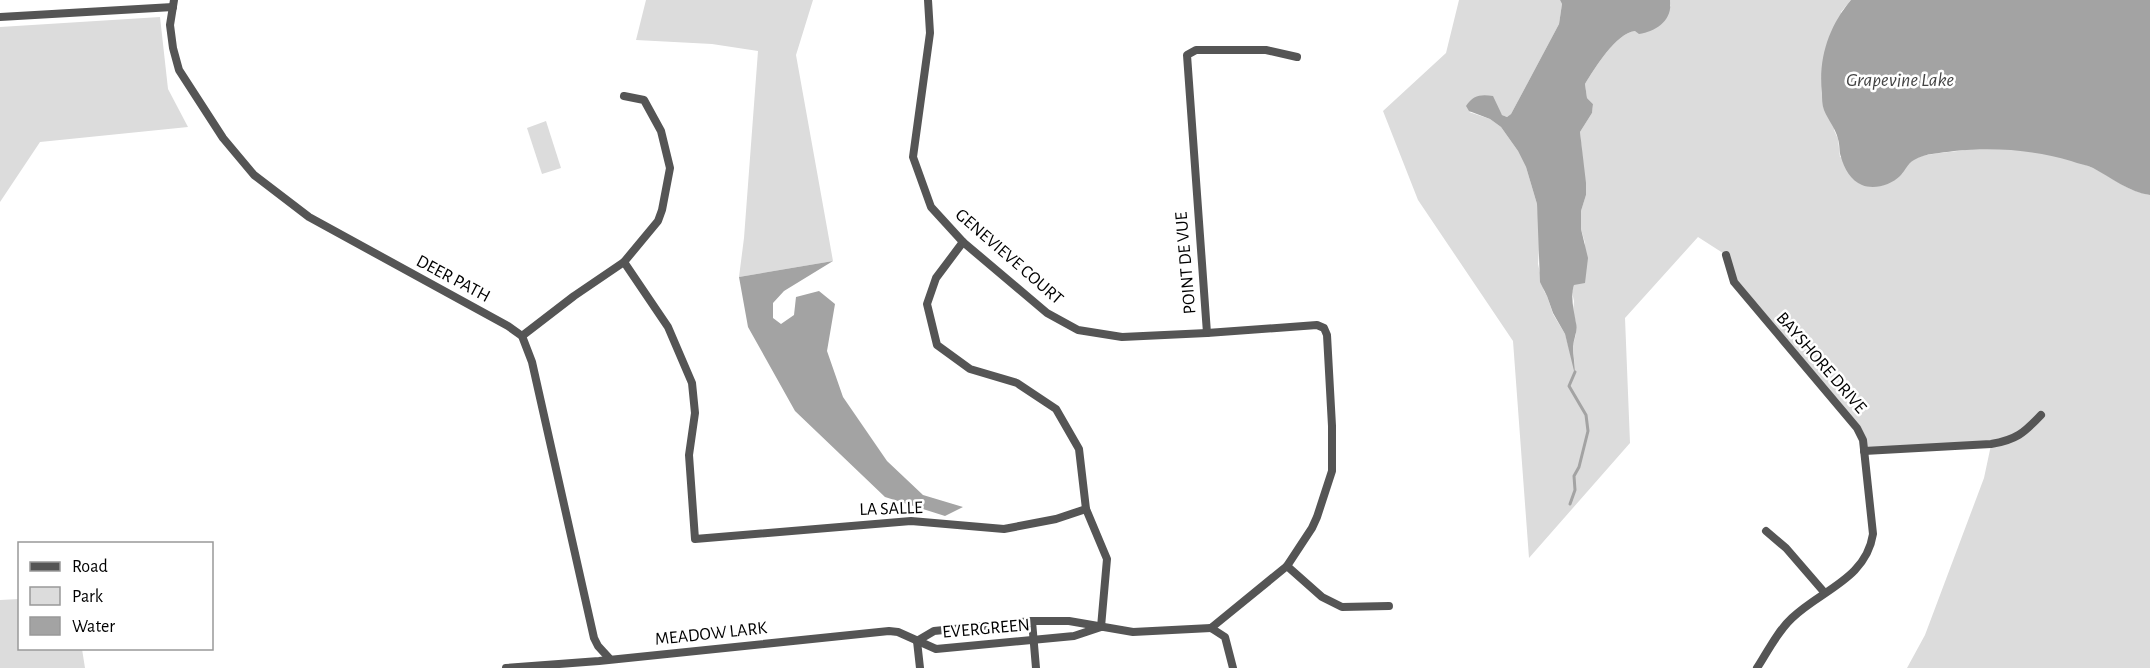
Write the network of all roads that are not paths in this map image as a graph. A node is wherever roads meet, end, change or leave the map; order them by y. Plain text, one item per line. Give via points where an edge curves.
1 (928, 0) edge
2 (173, 4) edge
3 (0, 17) edge
4 (1297, 57) dead end
5 (624, 96) dead end
6 (963, 242) junction
7 (1726, 255) dead end
8 (624, 262) junction
9 (1207, 333) junction
10 (522, 336) junction
11 (2041, 415) dead end
12 (1864, 451) junction
13 (1086, 508) junction
14 (1766, 531) dead end
15 (1287, 566) junction
16 (1824, 592) junction
17 (1389, 606) dead end
18 (1032, 621) junction
19 (1101, 627) junction
20 (1211, 628) junction
21 (1034, 640) junction
22 (917, 641) junction
23 (609, 658) junction
24 (506, 668) edge
25 (920, 668) edge
26 (1036, 668) edge
27 (1233, 668) edge
28 (1757, 668) edge

1 - 6 street, GENEVIEVE COURT via 930,33 913,157 931,207
2 - 3 street
2 - 10 street, DEER PATH via 170,25 179,70 254,175 309,217
4 - 9 street, POINT DE VUE via 1266,50 1196,50 1186,56
5 - 8 street via 644,100 661,131 669,168 658,221
6 - 9 street, GENEVIEVE COURT via 1047,313 1078,330 1122,337
6 - 13 street via 936,278 927,304 937,345 970,369 1017,383 1056,409 1078,449
7 - 12 street, BAYSHORE DRIVE via 1734,282 1857,428
8 - 10 street
8 - 13 street, LA SALLE via 668,327 692,383 695,413 689,455 695,539 911,521 1004,530
9 - 15 street, POINT DE VUE via 1317,325 1327,335 1332,471 1312,528
10 - 23 street via 532,362 594,638
11 - 12 street via 2023,434 2009,441
12 - 16 street, BAYSHORE DRIVE via 1871,543 1851,576
13 - 19 street via 1107,559
14 - 16 street
15 - 17 street via 1322,597 1342,607
15 - 20 street, POINT DE VUE
16 - 28 street, BAYSHORE DRIVE via 1786,625
18 - 19 street, EVERGREEN via 1069,621
18 - 21 street
18 - 22 street, EVERGREEN via 934,631
19 - 20 street, EVERGREEN via 1133,632
19 - 21 street, EVERGREEN via 1074,636
20 - 27 street via 1225,637
21 - 22 street, EVERGREEN via 936,650
21 - 26 street
22 - 23 street, MEADOW LARK via 889,631
22 - 25 street
23 - 24 street, MEADOW LARK

